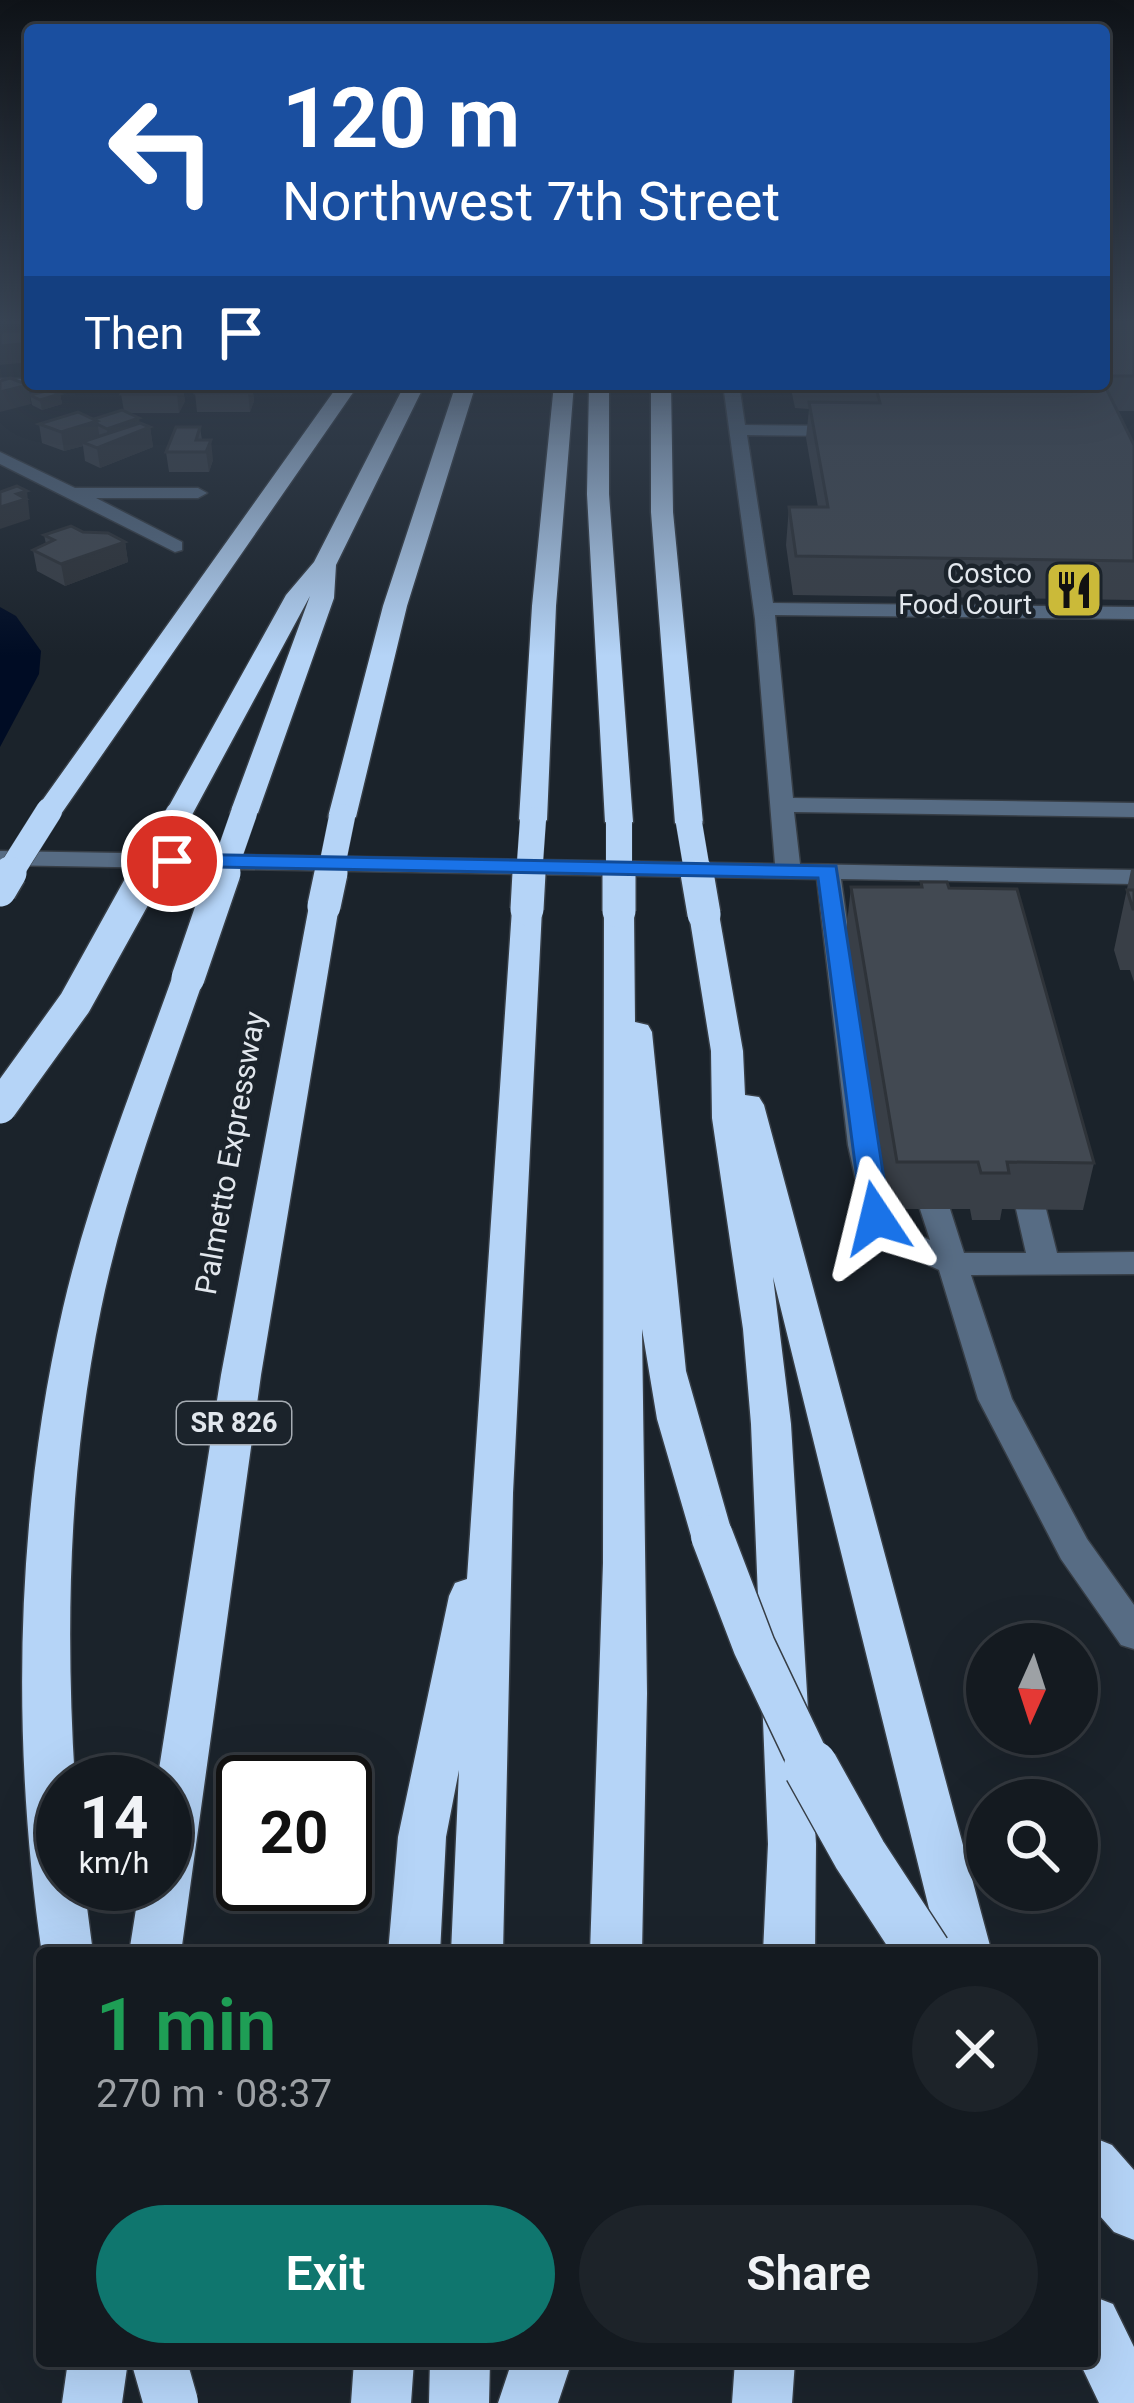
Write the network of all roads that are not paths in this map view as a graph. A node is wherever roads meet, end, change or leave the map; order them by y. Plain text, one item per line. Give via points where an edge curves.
1 (315, 432) edge
2 (391, 432) edge
3 (450, 432) edge
4 (560, 432) edge
5 (599, 432) edge
6 (661, 432) edge
7 (737, 432) edge
8 (0, 458) edge
9 (71, 493) junction
10 (198, 493) dead end
11 (175, 546) dead end
12 (324, 566) junction
13 (764, 609) junction
14 (1134, 613) edge
15 (783, 805) junction
16 (1134, 810) edge
17 (0, 858) edge
18 (788, 870) junction
19 (829, 871) junction
20 (1134, 877) edge
21 (0, 890) edge
22 (619, 911) junction
23 (727, 1051) junction
24 (0, 1107) edge
25 (935, 1209) dead end
26 (1030, 1209) dead end
27 (1044, 1262) junction
28 (1134, 1263) edge
29 (954, 1264) junction
30 (492, 1493) junction
31 (1134, 1634) edge
32 (66, 1947) edge
33 (157, 1947) edge
34 (414, 1947) edge
35 (477, 1947) edge
36 (616, 1947) edge
37 (789, 1947) edge
38 (921, 1947) edge
39 (964, 1947) edge
40 (1098, 2172) edge
41 (1134, 2212) edge
42 (1098, 2337) edge
43 (97, 2367) edge
44 (161, 2367) edge
45 (174, 2367) edge
46 (384, 2367) edge
47 (460, 2367) edge
48 (540, 2367) edge
49 (765, 2367) edge
50 (92, 2403) edge
51 (171, 2403) edge
52 (381, 2403) edge
53 (459, 2403) edge
54 (528, 2403) edge
55 (762, 2403) edge
56 (1130, 2403) edge

1 - 21 highway, bridge
2 - 12 highway
3 - 33 highway, Palmetto Expressway / SR 826, bridge via 394,606 324,906 245,1352
4 - 30 highway, bridge
5 - 22 highway, bridge
6 - 23 highway, bridge via 688,823
7 - 13 street
8 - 9 street
9 - 10 street
9 - 11 street
12 - 24 highway, bridge via 298,595 75,1005
12 - 32 highway, bridge via 322,598 106,1216 66,1390 45,1574 44,1702
13 - 14 street
13 - 15 street
15 - 16 street
15 - 18 street
17 - 18 street
18 - 19 street
19 - 20 street
19 - 29 street via 876,1218 892,1239
22 - 36 highway via 626,1774
22 - 38 highway, bridge via 647,1106 663,1347 712,1536 809,1765
23 - 37 highway via 729,1118 772,1424 792,1844
23 - 39 highway via 752,1117
25 - 29 street
26 - 27 street
27 - 28 street
27 - 29 street
29 - 31 street via 1015,1441
30 - 34 highway via 422,1837
30 - 35 highway
40 - 41 highway
42 - 56 highway
43 - 50 highway
44 - 51 highway, bridge
45 - 51 highway
46 - 52 highway
47 - 53 highway
48 - 54 highway
49 - 55 highway

